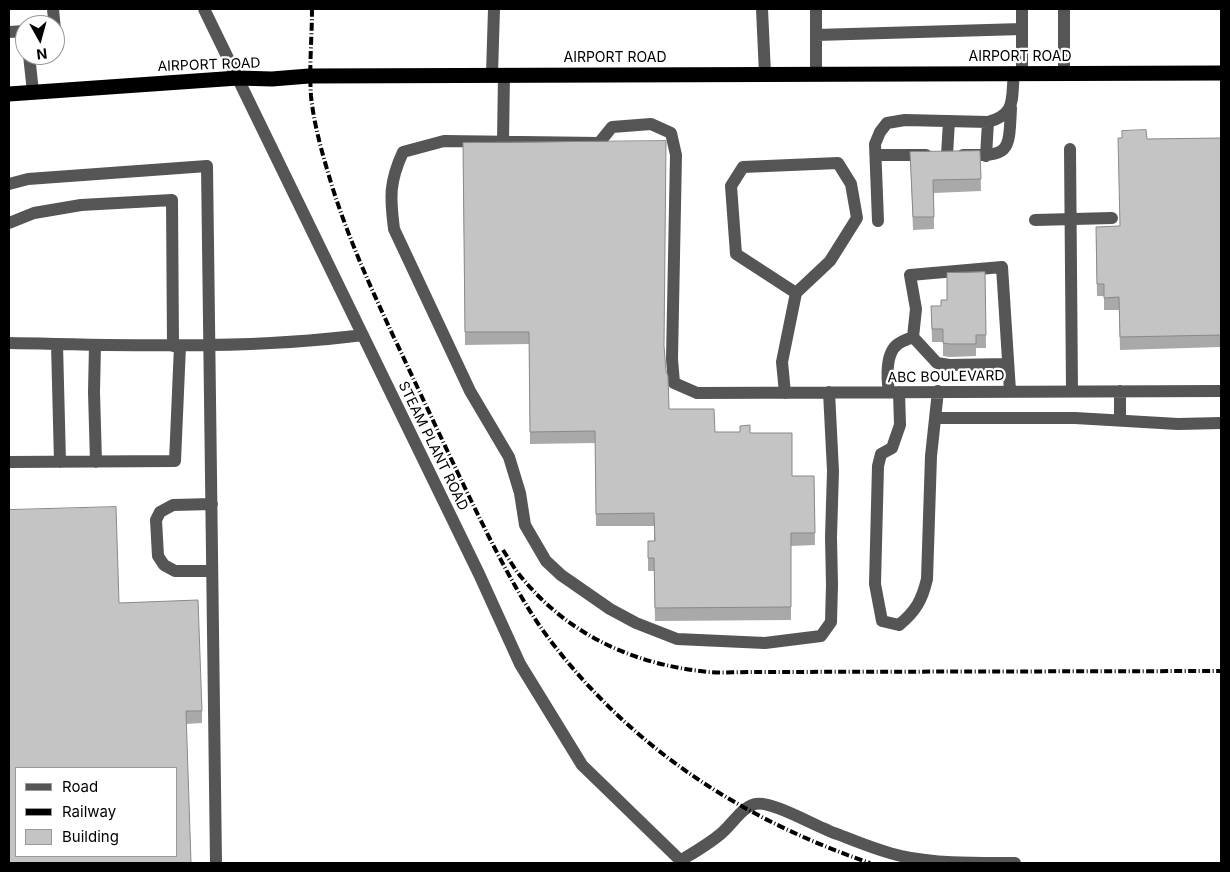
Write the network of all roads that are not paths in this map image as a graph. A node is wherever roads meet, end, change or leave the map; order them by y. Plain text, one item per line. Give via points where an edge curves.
1 (204, 9) edge
2 (494, 9) edge
3 (762, 9) edge
4 (816, 9) edge
5 (1022, 9) edge
6 (1064, 9) edge
7 (1022, 29) junction
8 (816, 34) junction
9 (30, 65) edge
10 (1064, 73) junction
11 (1221, 73) edge
12 (498, 74) junction
13 (765, 74) junction
14 (816, 74) junction
15 (1018, 74) junction
16 (238, 78) junction
17 (33, 92) junction
18 (9, 94) edge
19 (1011, 108) junction
20 (949, 121) junction
21 (988, 122) junction
22 (504, 142) junction
23 (1070, 149) dead end
24 (876, 155) junction
25 (947, 155) junction
26 (986, 156) junction
27 (9, 184) edge
28 (1112, 218) dead end
29 (1071, 219) junction
30 (1035, 220) dead end
31 (878, 221) dead end
32 (9, 223) edge
33 (796, 292) junction
34 (363, 335) junction
35 (913, 337) junction
36 (9, 343) edge
37 (57, 344) junction
38 (95, 345) junction
39 (176, 346) junction
40 (210, 346) junction
41 (1008, 364) junction
42 (938, 391) junction
43 (1010, 391) junction
44 (1072, 391) junction
45 (1120, 391) junction
46 (1221, 391) edge
47 (829, 392) junction
48 (894, 392) junction
49 (785, 393) junction
50 (936, 418) junction
51 (1120, 420) junction
52 (1221, 422) edge
53 (9, 462) edge
54 (60, 462) junction
55 (96, 462) junction
56 (212, 504) junction
57 (212, 571) junction
58 (681, 862) edge
59 (216, 863) edge
60 (1015, 863) edge

1 - 16 street, STEAM PLANT ROAD
2 - 12 street
3 - 13 street
4 - 8 street
5 - 7 street
6 - 10 street
7 - 8 street
7 - 15 street
8 - 14 street
9 - 17 street
10 - 11 highway, AIRPORT ROAD
10 - 15 highway, AIRPORT ROAD
12 - 13 highway, AIRPORT ROAD
12 - 16 highway, AIRPORT ROAD
12 - 22 street
13 - 14 highway, AIRPORT ROAD
14 - 15 highway, AIRPORT ROAD
15 - 19 street
16 - 17 highway, AIRPORT ROAD
16 - 34 street, STEAM PLANT ROAD
17 - 18 highway, AIRPORT ROAD
19 - 21 street via 1007,114
19 - 26 street via 1010,140 1006,148
20 - 21 street
20 - 24 street via 887,122 875,144
20 - 25 street
21 - 26 street
22 - 47 street via 444,141 402,152 394,172 390,200 394,229 438,326 470,391 510,457 525,525 546,561 561,575 636,624 677,639 765,643 821,636 831,622 833,471
22 - 49 street, ABC BOULEVARD via 599,143 612,127 651,124 672,132 676,155 674,384 697,393
23 - 29 street
24 - 25 street
24 - 31 street
25 - 26 street
27 - 40 street via 28,179 207,166
28 - 29 street
29 - 30 street
29 - 44 street
32 - 39 street via 34,212 81,205 172,200
33 - 33 street via 830,260 857,218 851,184 838,163 743,167 731,186 736,254
33 - 49 street via 782,362
34 - 40 street via 318,341
34 - 58 street, STEAM PLANT ROAD via 520,664 582,765
35 - 41 street via 937,363
35 - 41 street via 916,309 910,275 1002,267
35 - 48 street via 894,348 887,366
36 - 37 street
37 - 38 street
37 - 54 street
38 - 39 street
38 - 55 street
39 - 40 street
39 - 55 street via 175,461
40 - 56 street
41 - 43 street
42 - 43 street, ABC BOULEVARD
42 - 48 street, ABC BOULEVARD
42 - 50 street
43 - 44 street, ABC BOULEVARD
44 - 45 street, ABC BOULEVARD
45 - 46 street, ABC BOULEVARD
45 - 51 street
47 - 48 street, ABC BOULEVARD
47 - 49 street, ABC BOULEVARD
48 - 50 street via 900,425 892,448 881,454 878,466 875,584 882,621 898,625 910,616 923,597 928,579 931,456
50 - 51 street
51 - 52 street via 1178,424
53 - 54 street
54 - 55 street
56 - 57 street
56 - 57 street via 173,505 160,512 156,520 158,556 164,565 175,571
57 - 59 street
58 - 60 street via 718,836 745,810 764,804 868,846 902,856 936,861

